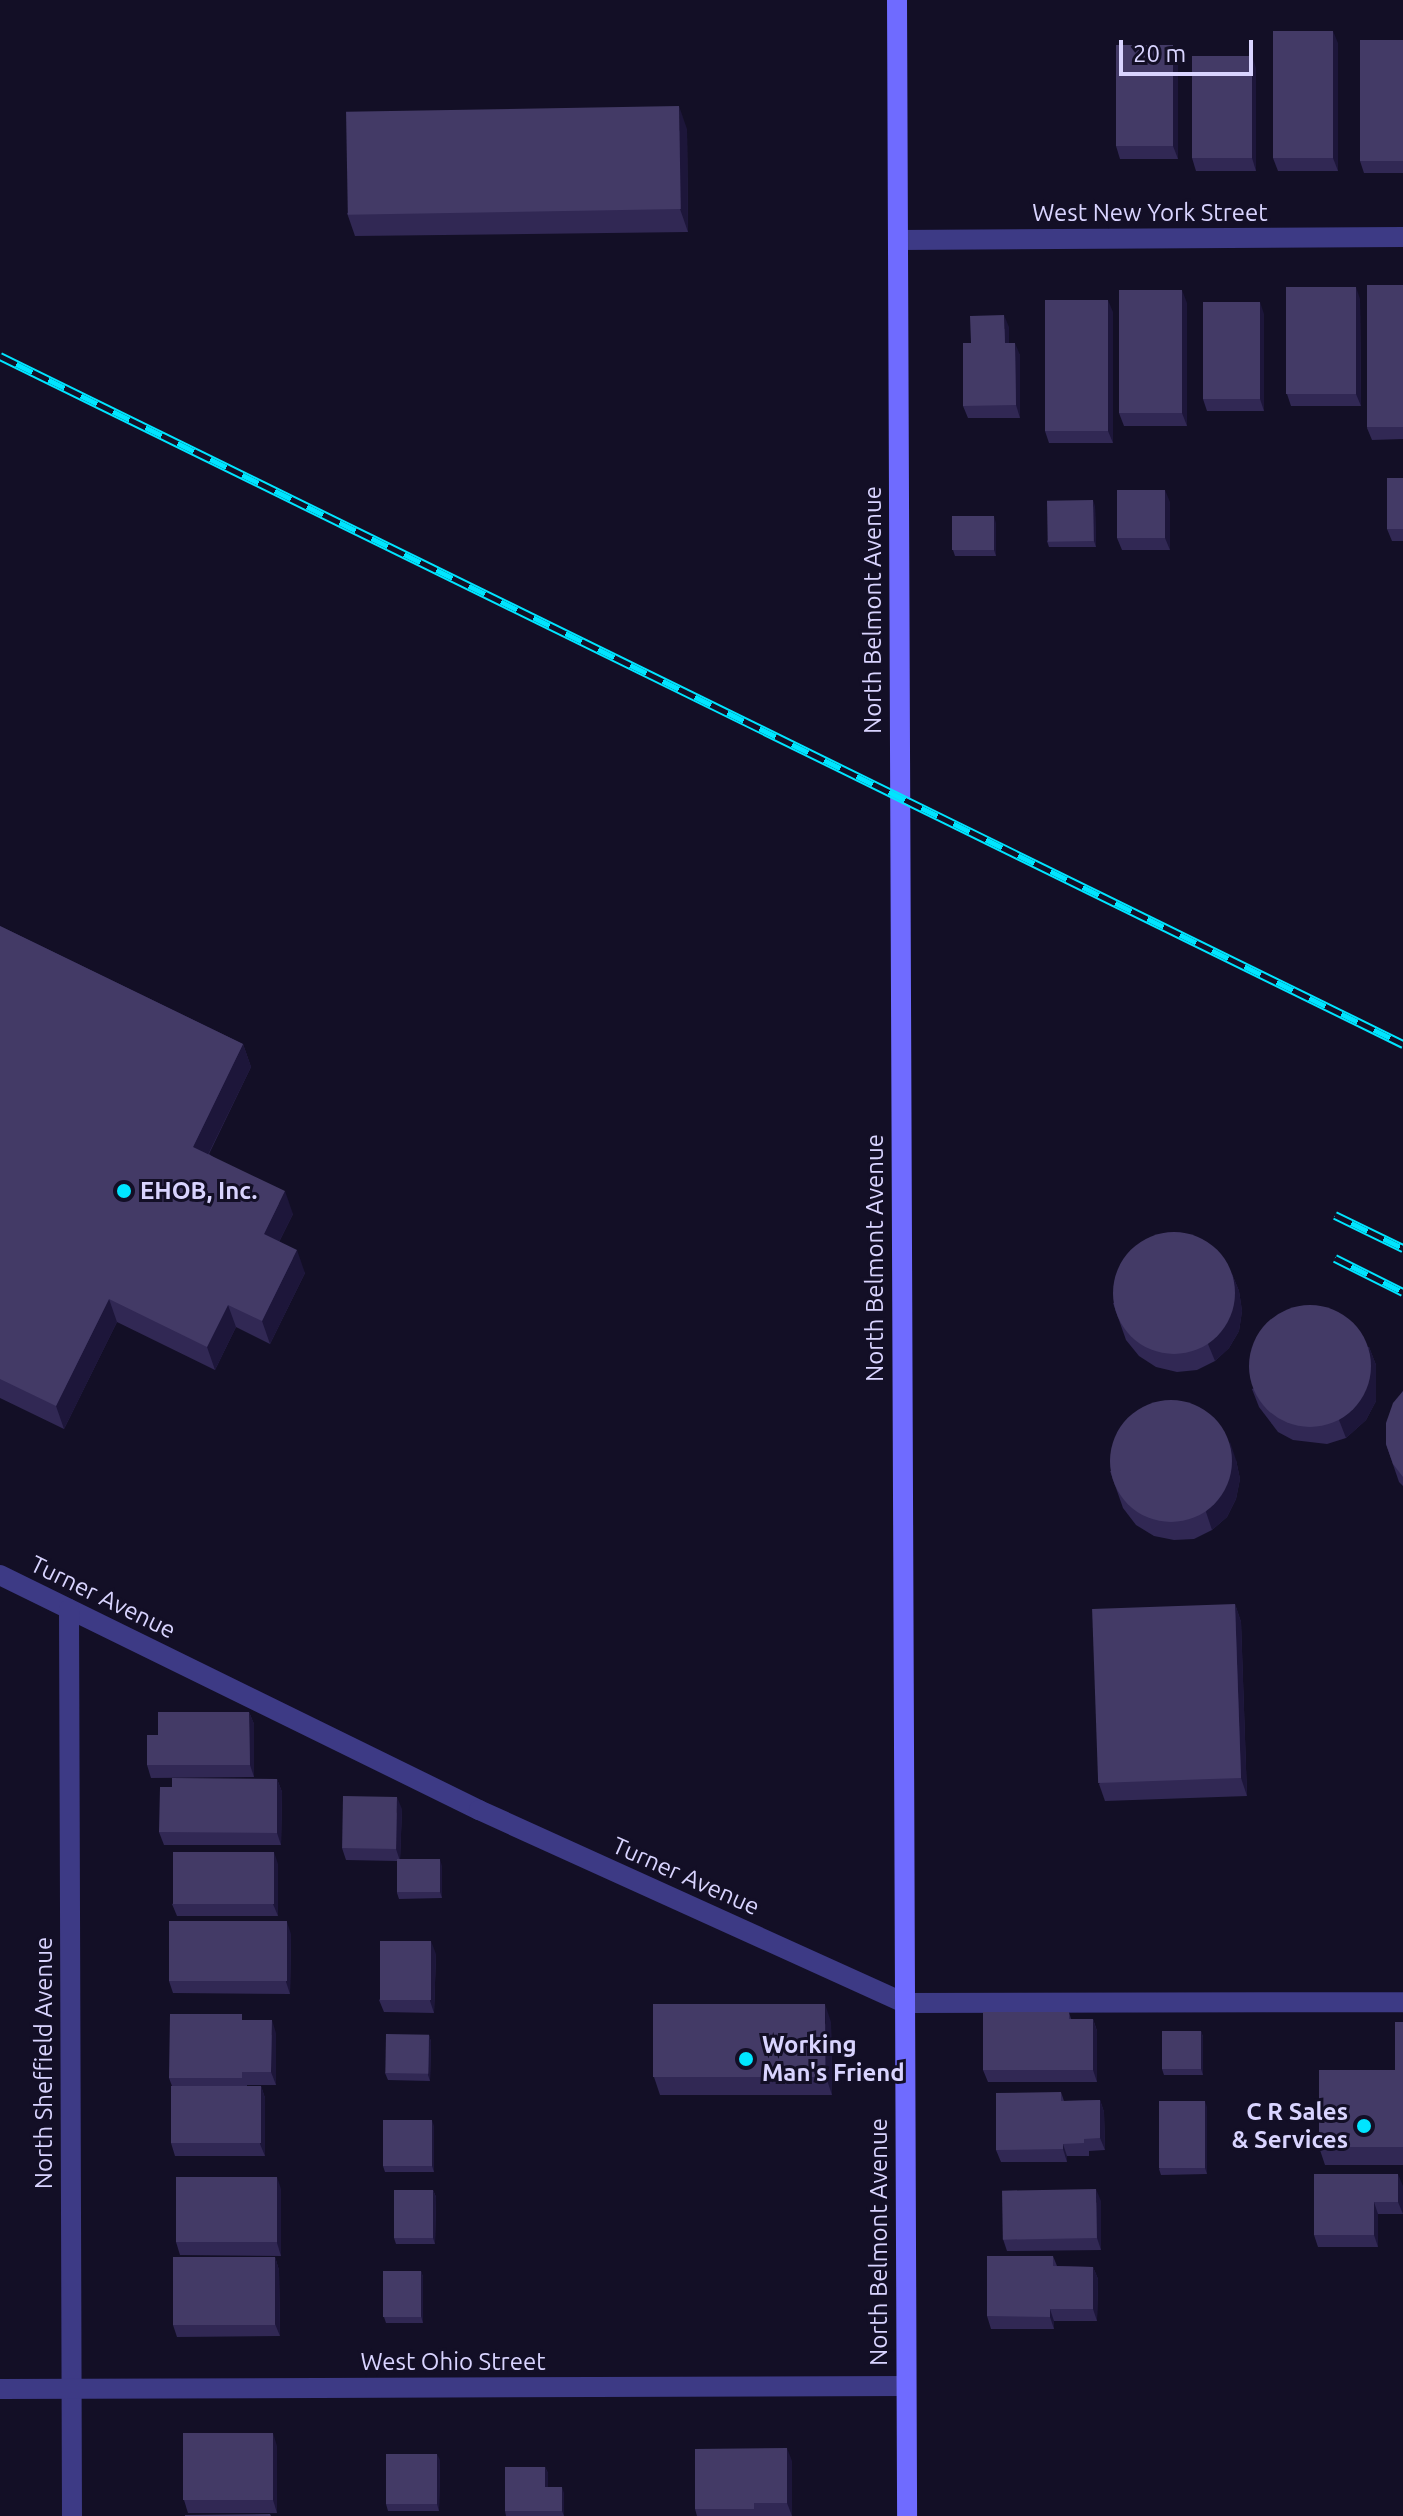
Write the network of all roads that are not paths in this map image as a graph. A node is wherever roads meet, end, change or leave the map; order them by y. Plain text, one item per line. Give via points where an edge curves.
1 (897, 0) edge
2 (1403, 237) edge
3 (898, 240) junction
4 (0, 1575) edge
5 (69, 1609) junction
6 (1403, 2002) edge
7 (904, 2003) junction
8 (906, 2386) junction
9 (0, 2389) edge
10 (71, 2389) junction
11 (72, 2516) edge
12 (907, 2516) edge

1 - 3 main road, North Belmont Avenue
2 - 3 street, West New York Street
3 - 7 main road, North Belmont Avenue
4 - 5 street, Turner Avenue
5 - 7 street, Turner Avenue via 479,1810
5 - 10 street, North Sheffield Avenue
6 - 7 street, Turner Avenue
7 - 8 main road, North Belmont Avenue
8 - 10 street, West Ohio Street
8 - 12 main road, North Belmont Avenue
9 - 10 street, West Ohio Street
10 - 11 street, North Sheffield Avenue

